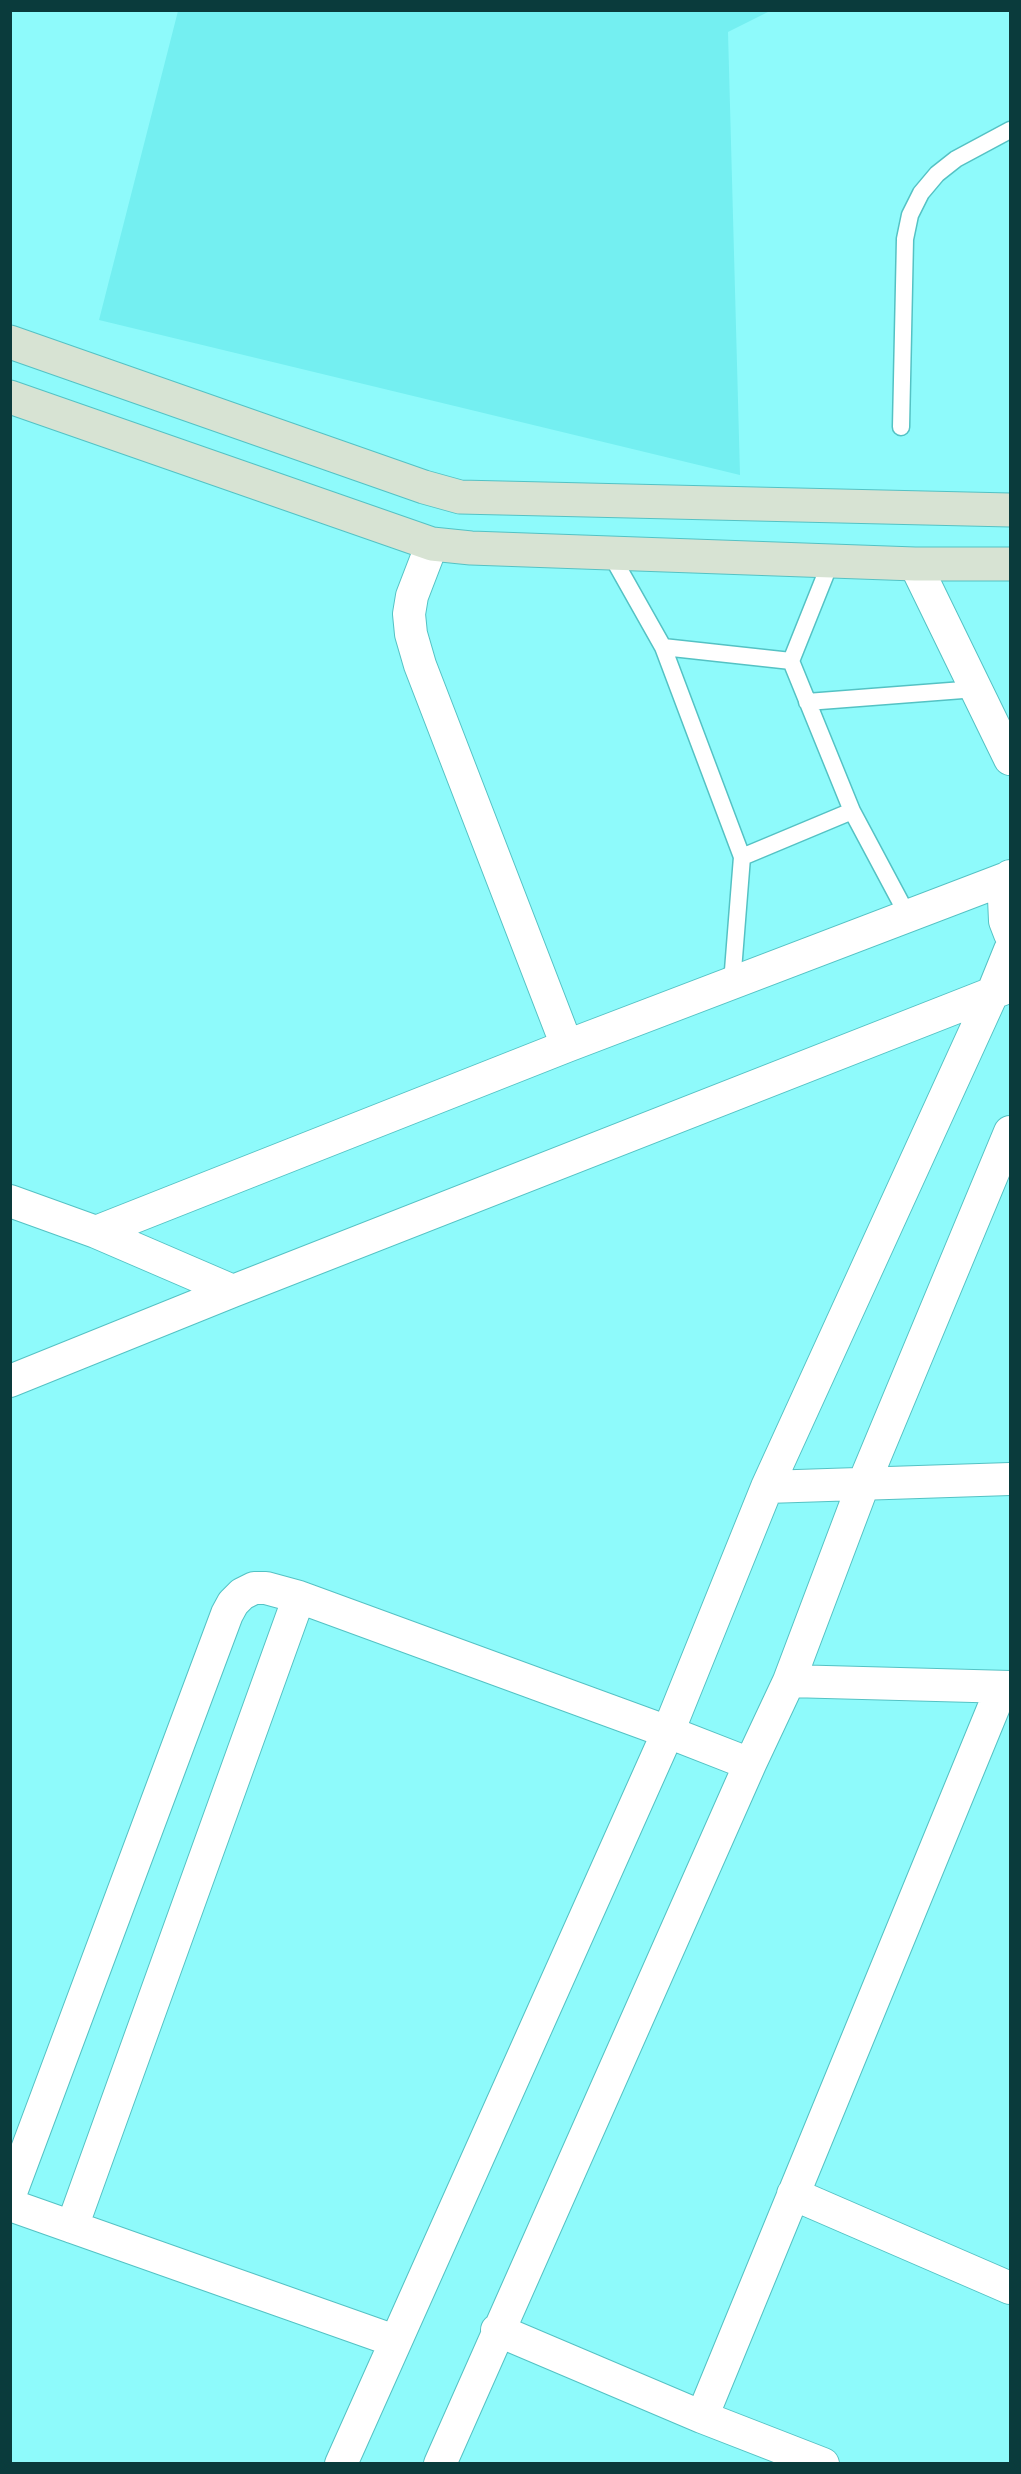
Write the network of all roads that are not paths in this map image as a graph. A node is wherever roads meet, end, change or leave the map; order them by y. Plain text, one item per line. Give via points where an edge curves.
1 (1011, 130) edge
2 (10, 342) edge
3 (10, 397) edge
4 (901, 427) dead end
5 (1011, 510) edge
6 (432, 544) junction
7 (610, 553) junction
8 (831, 561) junction
9 (915, 564) junction
10 (1011, 564) edge
11 (663, 647) junction
12 (791, 661) junction
13 (976, 689) junction
14 (807, 702) junction
15 (1011, 759) edge
16 (852, 811) junction
17 (742, 857) junction
18 (1010, 876) edge
19 (908, 916) junction
20 (1011, 934) edge
21 (1011, 950) edge
22 (732, 983) junction
23 (1002, 989) edge
24 (567, 1046) junction
25 (1011, 1132) edge
26 (10, 1201) edge
27 (96, 1232) junction
28 (233, 1291) junction
29 (10, 1381) edge
30 (1011, 1479) edge
31 (863, 1485) junction
32 (767, 1487) junction
33 (299, 1597) junction
34 (789, 1681) junction
35 (1006, 1687) edge
36 (668, 1732) junction
37 (750, 1764) junction
38 (793, 2194) junction
39 (10, 2195) edge
40 (10, 2205) edge
41 (72, 2226) junction
42 (1011, 2288) edge
43 (497, 2330) junction
44 (395, 2341) junction
45 (702, 2417) junction
46 (341, 2463) edge
47 (440, 2463) edge
48 (823, 2463) edge

1 - 4 lane via 956,159 937,174 910,215 905,239
2 - 5 street via 460,497
3 - 6 street
6 - 7 street
6 - 24 street via 412,596 411,634
7 - 8 street
7 - 11 lane
8 - 9 street
8 - 12 lane
9 - 10 street
9 - 13 street
11 - 12 lane
11 - 17 lane
12 - 14 lane
13 - 14 lane
13 - 15 street
14 - 16 lane
16 - 17 lane
16 - 19 lane
17 - 22 lane
18 - 19 street
18 - 20 street via 1004,898 1005,921
19 - 22 street
21 - 23 street
22 - 24 street
23 - 28 street
23 - 32 street
24 - 27 street
25 - 31 street
26 - 27 street
27 - 28 street
28 - 29 street
30 - 31 street
31 - 32 street
31 - 34 street
32 - 36 street
33 - 36 street
33 - 39 street via 254,1588 233,1603
33 - 41 street
34 - 35 street
34 - 37 street
35 - 38 street
36 - 37 street
36 - 44 street
37 - 43 street
38 - 42 street
38 - 45 street
40 - 41 street
41 - 44 street
43 - 45 street
43 - 47 street
44 - 46 street
45 - 48 street

